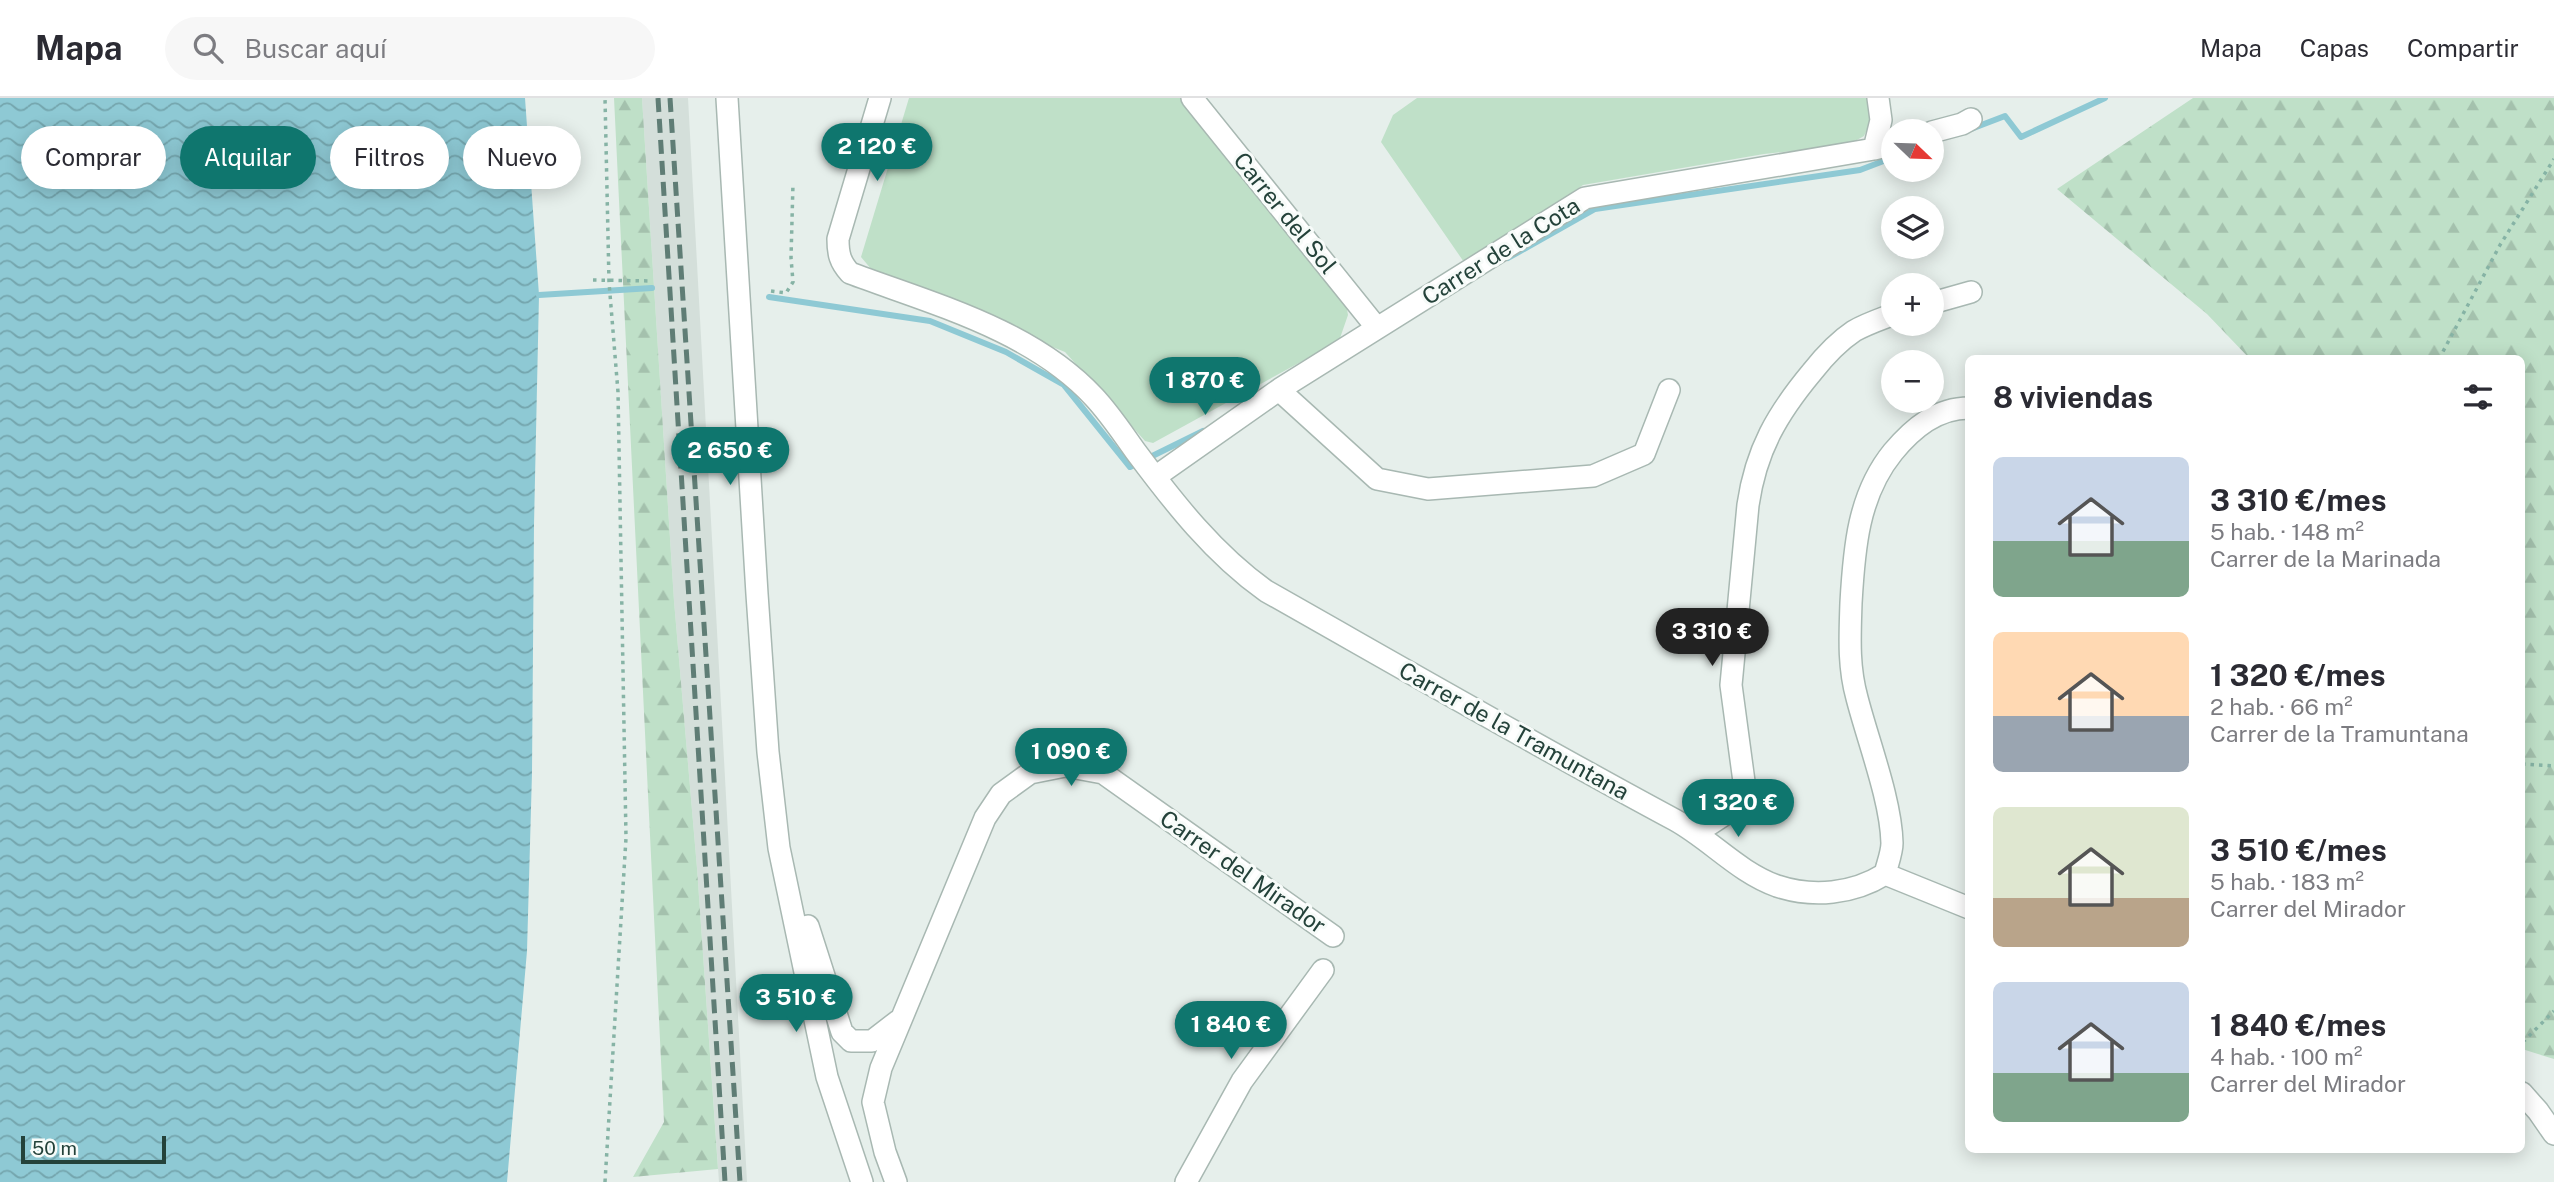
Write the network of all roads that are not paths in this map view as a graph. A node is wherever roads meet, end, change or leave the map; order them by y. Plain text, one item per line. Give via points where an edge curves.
1 (727, 98) edge
2 (880, 98) edge
3 (1192, 98) edge
4 (1878, 98) edge
5 (1971, 119) dead end
6 (1881, 120) edge
7 (1944, 129) edge
8 (1881, 147) edge
9 (1971, 292) dead end
10 (1944, 300) edge
11 (1881, 320) edge
12 (1368, 333) junction
13 (1279, 389) junction
14 (1669, 390) dead end
15 (1965, 408) edge
16 (1152, 473) junction
17 (1698, 832) junction
18 (783, 870) junction
19 (1885, 874) junction
20 (1965, 906) edge
21 (1333, 936) dead end
22 (1323, 971) dead end
23 (899, 1020) junction
24 (2525, 1096) edge
25 (2554, 1134) edge
26 (862, 1182) edge
27 (895, 1182) edge
28 (1186, 1182) edge

1 - 18 street via 767,739
2 - 16 street, Carrer de la Tramuntana via 838,239 841,263 850,273 977,322 1032,349 1096,398
3 - 12 street, Carrer del Sol
4 - 6 street
5 - 7 street
8 - 12 street, Carrer de la Cota via 1585,198
9 - 10 street
11 - 17 street via 1853,332 1821,360 1792,396 1761,449 1748,505 1731,685 1745,789 1724,815
12 - 13 street, Carrer de la Cota
13 - 14 street via 1377,479 1428,489 1593,475 1644,454
13 - 16 street, Carrer de la Cota
15 - 19 street via 1937,414 1909,433 1880,468 1860,520 1853,559 1850,670 1889,817 1892,845
16 - 17 street, Carrer de la Tramuntana via 1220,554 1266,591
17 - 19 street, Carrer de la Tramuntana via 1739,867 1798,891 1847,890
18 - 23 street, Carrer del Mirador via 801,902 842,1032 851,1041 872,1041
18 - 26 street via 827,1077
19 - 20 street
21 - 23 street, Carrer del Mirador via 1103,773 1053,768 1030,773 1000,794 985,818
22 - 28 street, Carrer del Mirador via 1242,1082
23 - 27 street, Carrer del Mirador via 873,1102
24 - 25 street

